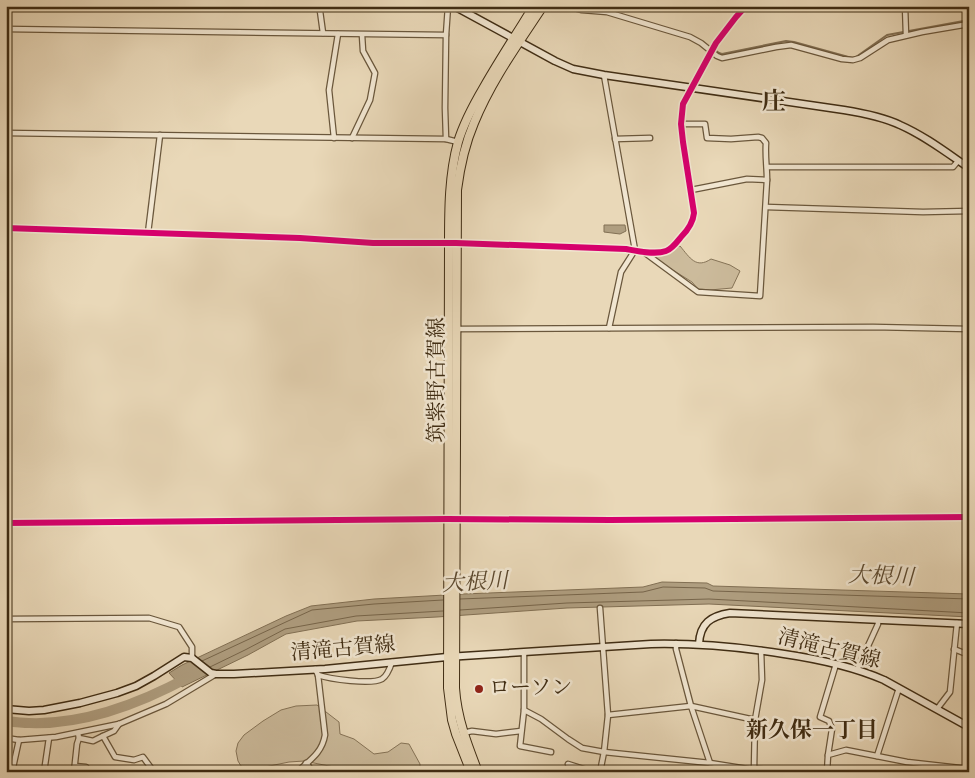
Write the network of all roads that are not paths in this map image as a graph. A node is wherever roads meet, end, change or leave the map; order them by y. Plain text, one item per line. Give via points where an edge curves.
1 (316, 6) edge
2 (448, 6) edge
3 (454, 6) edge
4 (534, 6) edge
5 (543, 6) edge
6 (567, 6) edge
7 (607, 6) edge
8 (746, 6) edge
9 (905, 6) edge
10 (607, 12) junction
11 (969, 24) edge
12 (6, 29) edge
13 (323, 33) junction
14 (338, 34) junction
15 (362, 35) junction
16 (446, 35) junction
17 (906, 36) junction
18 (516, 40) junction
19 (711, 51) junction
20 (604, 75) junction
21 (692, 89) junction
22 (681, 124) junction
23 (6, 133) edge
24 (160, 135) junction
25 (334, 138) junction
26 (352, 138) junction
27 (650, 138) dead end
28 (446, 139) junction
29 (615, 139) junction
30 (458, 142) junction
31 (958, 161) junction
32 (767, 166) junction
33 (969, 168) edge
34 (767, 180) junction
35 (691, 190) junction
36 (766, 207) junction
37 (969, 212) edge
38 (6, 228) edge
39 (148, 233) junction
40 (452, 244) junction
41 (635, 250) junction
42 (644, 252) junction
43 (609, 328) junction
44 (452, 329) junction
45 (969, 329) edge
46 (969, 517) edge
47 (452, 519) junction
48 (6, 524) edge
49 (600, 608) dead end
50 (6, 619) edge
51 (878, 620) junction
52 (957, 623) junction
53 (969, 624) edge
54 (676, 643) junction
55 (699, 644) junction
56 (603, 647) junction
57 (954, 649) junction
58 (760, 650) junction
59 (524, 652) junction
60 (969, 655) edge
61 (451, 657) junction
62 (193, 658) junction
63 (392, 662) junction
64 (836, 664) junction
65 (857, 670) junction
66 (316, 672) junction
67 (214, 674) junction
68 (899, 688) junction
69 (691, 706) junction
70 (6, 709) edge
71 (937, 709) junction
72 (524, 710) junction
73 (608, 715) junction
74 (755, 720) junction
75 (119, 724) junction
76 (969, 727) edge
77 (521, 731) junction
78 (463, 733) junction
79 (79, 736) junction
80 (103, 736) junction
81 (6, 738) edge
82 (49, 738) junction
83 (19, 740) junction
84 (551, 752) dead end
85 (604, 752) junction
86 (828, 755) junction
87 (877, 756) junction
88 (710, 763) junction
89 (306, 764) junction
90 (568, 764) dead end
91 (74, 766) junction
92 (754, 770) junction
93 (968, 770) edge
94 (774, 771) edge
95 (12, 772) edge
96 (44, 772) edge
97 (74, 772) edge
98 (90, 772) edge
99 (154, 772) edge
100 (297, 772) edge
101 (313, 772) edge
102 (471, 772) edge
103 (478, 772) edge
104 (592, 772) edge
105 (600, 772) edge
106 (789, 772) edge
107 (827, 772) edge

1 - 13 street via 320,11
2 - 16 street
3 - 18 main road
4 - 18 main road, 筑紫野古賀線
5 - 18 main road, 筑紫野古賀線
6 - 10 street
7 - 10 street
8 - 19 street
9 - 17 street
10 - 19 street via 690,37
11 - 17 street
12 - 13 street
13 - 14 street
14 - 15 street
14 - 25 street via 329,90
15 - 16 street
15 - 26 street via 363,51 375,73 370,100
16 - 28 street
17 - 19 street via 888,40 852,60 791,45 722,58
18 - 20 main road via 574,69
18 - 30 main road, 筑紫野古賀線 via 475,102
18 - 40 main road, 筑紫野古賀線 via 481,105 468,140 457,190
19 - 21 street
20 - 21 main road
20 - 29 street
21 - 22 street via 683,104
21 - 31 main road via 878,117 916,133
22 - 32 street via 705,124 707,138 762,138 766,143
22 - 35 street
23 - 24 street
24 - 25 street
24 - 39 street
25 - 26 street
26 - 28 street
27 - 29 street
28 - 30 street
29 - 41 street
30 - 40 main road, 筑紫野古賀線 via 450,188
31 - 32 street via 953,167
31 - 33 main road
32 - 34 street
34 - 35 street via 747,179
34 - 36 street
35 - 42 street via 693,222 684,235 666,251
36 - 37 street
36 - 42 street via 760,296 698,292
38 - 39 street
39 - 40 street
40 - 41 street
40 - 44 main road, 筑紫野古賀線
41 - 42 street
41 - 43 street via 621,272
43 - 44 street
43 - 45 street
44 - 47 main road, 筑紫野古賀線
46 - 47 street
47 - 48 street
47 - 61 main road, 筑紫野古賀線
49 - 56 street
50 - 62 street via 148,618 179,626 192,647
51 - 52 main road, 清滝古賀線
51 - 55 main road, 清滝古賀線 via 730,613 708,621
51 - 65 street
52 - 53 main road, 清滝古賀線
52 - 57 street
54 - 55 main road, 清滝古賀線
54 - 56 main road, 清滝古賀線
54 - 69 street
55 - 58 main road, 清滝古賀線
56 - 59 main road, 清滝古賀線
56 - 73 street
57 - 60 street
57 - 71 street via 950,692
58 - 64 main road, 清滝古賀線
58 - 74 street via 762,680
59 - 61 main road, 清滝古賀線
59 - 72 street
61 - 63 main road, 清滝古賀線
61 - 78 main road, 筑紫野古賀線 via 456,705
61 - 102 main road, 筑紫野古賀線 via 448,688 452,720
62 - 67 main road
62 - 70 main road via 179,659 154,676 116,694 44,710
63 - 66 main road, 清滝古賀線
63 - 66 street via 384,677 374,681 326,678
64 - 65 main road, 清滝古賀線
64 - 86 street via 820,717 829,721 832,729
65 - 68 main road, 清滝古賀線
66 - 67 main road, 清滝古賀線
66 - 89 street via 325,735 318,753
67 - 75 street via 166,704
68 - 71 main road, 清滝古賀線
68 - 87 street
69 - 73 street
69 - 74 street
69 - 88 street
71 - 76 main road, 清滝古賀線
72 - 77 street
72 - 85 street via 582,748
73 - 85 street
74 - 92 street
75 - 79 street
75 - 80 street via 114,731
77 - 78 street
77 - 84 street via 520,746
78 - 103 main road, 筑紫野古賀線
79 - 80 street via 93,741
79 - 82 street
79 - 91 street
80 - 99 street via 115,757 134,760 143,757
81 - 83 street
82 - 83 street
82 - 96 street
83 - 95 street
85 - 88 street
85 - 105 street
86 - 87 street via 846,750
86 - 107 street
87 - 93 street
88 - 92 street
89 - 100 street
89 - 101 street
90 - 104 street
91 - 97 street
91 - 98 street via 86,767
92 - 94 main road
94 - 106 main road

